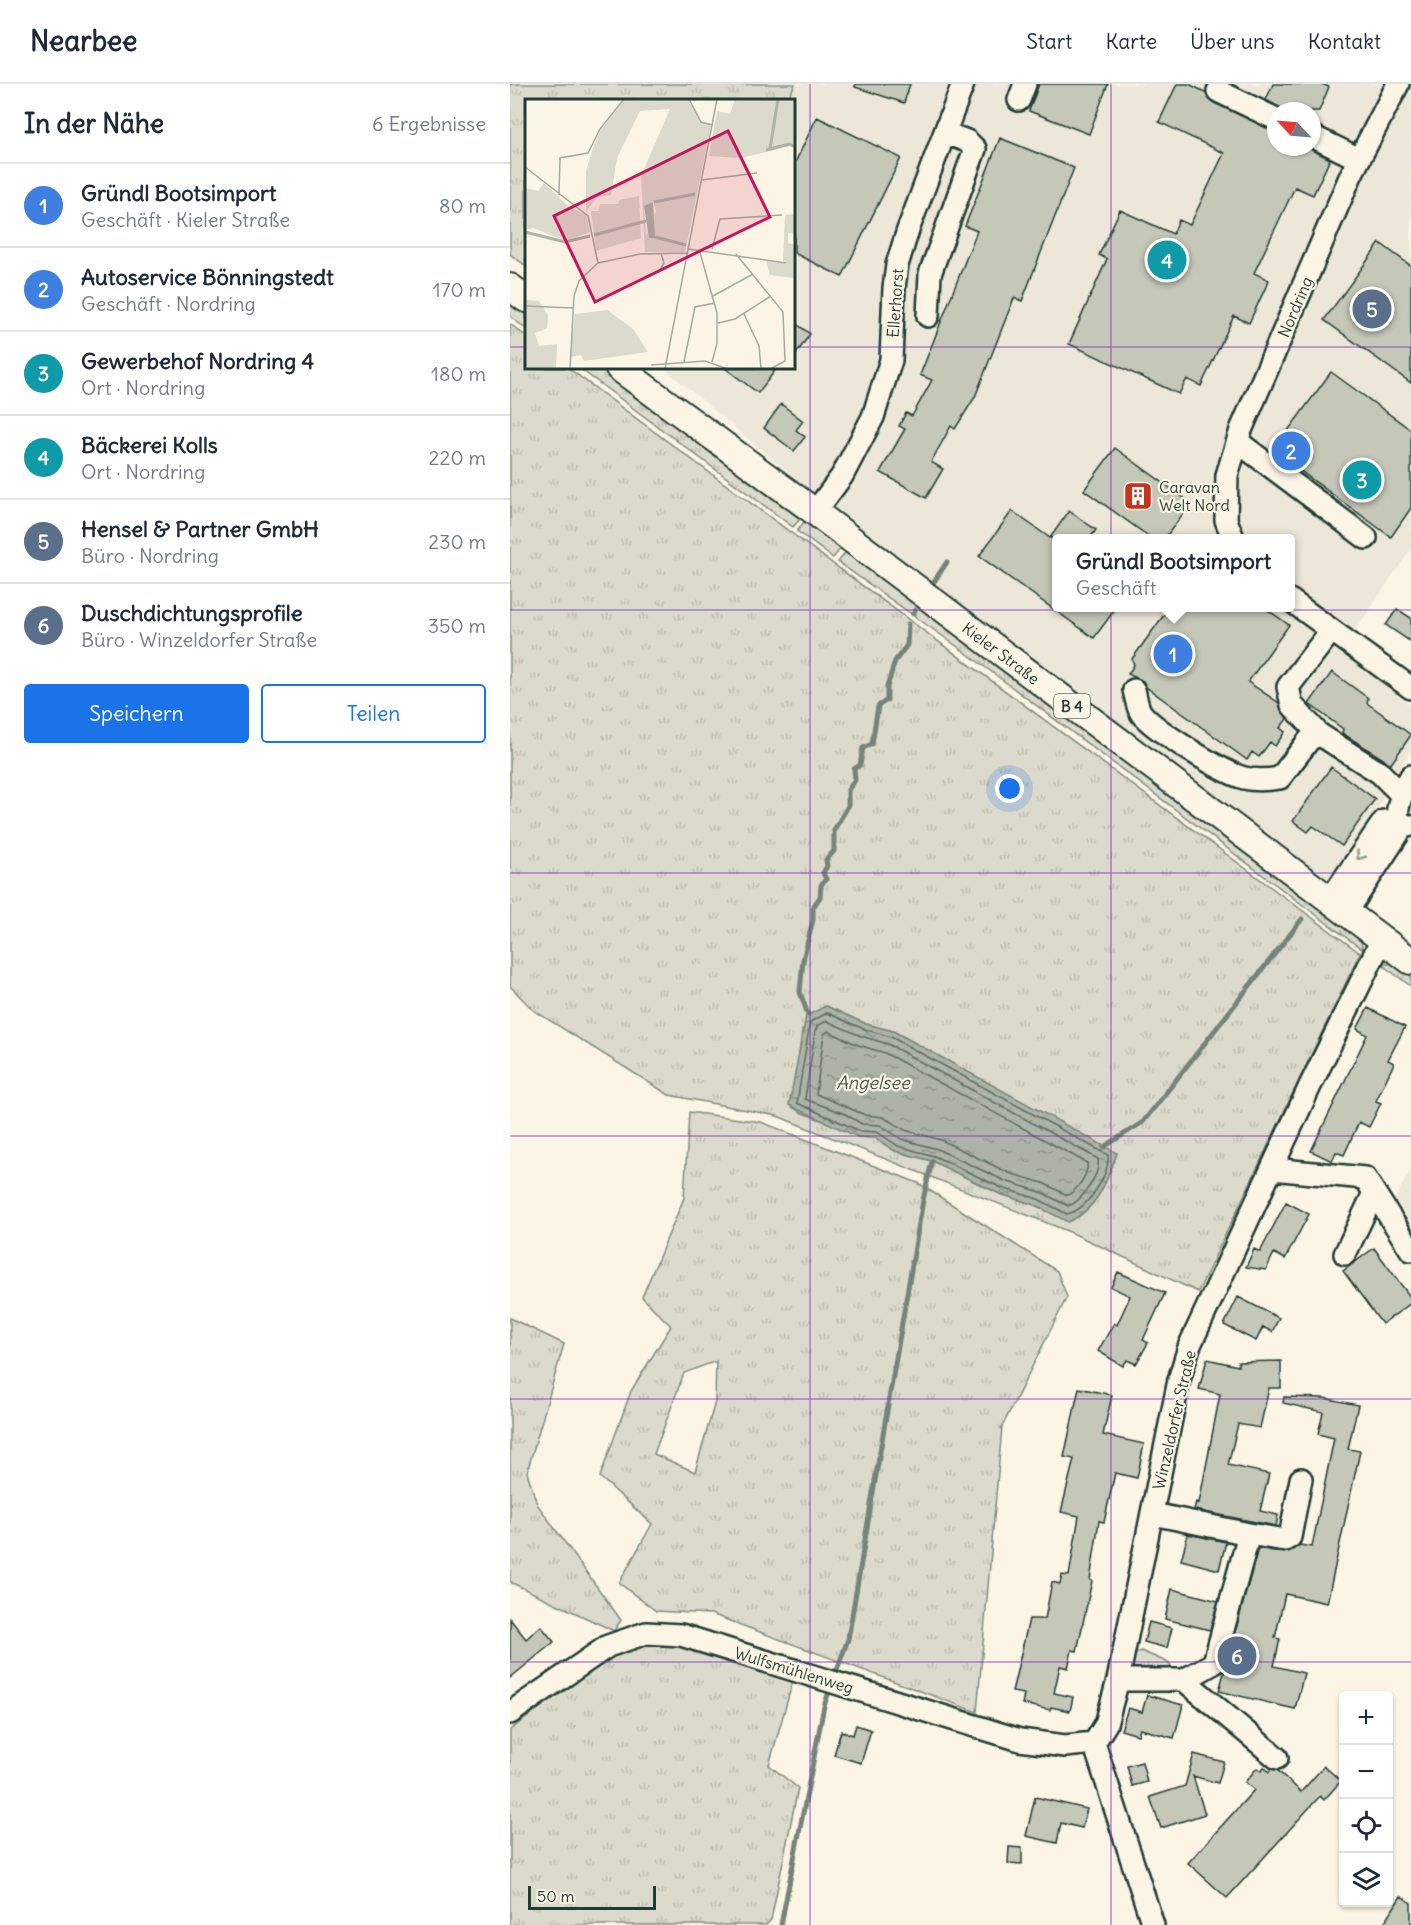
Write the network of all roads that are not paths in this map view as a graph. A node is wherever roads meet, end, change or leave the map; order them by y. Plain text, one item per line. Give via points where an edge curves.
1 (1398, 84) edge
2 (964, 85) edge
3 (1218, 91) dead end
4 (1267, 115) edge
5 (945, 132) junction
6 (1321, 140) edge
7 (1359, 159) junction
8 (510, 287) edge
9 (525, 298) edge
10 (928, 316) dead end
11 (620, 369) edge
12 (1238, 442) junction
13 (815, 512) junction
14 (1231, 534) edge
15 (1366, 538) dead end
16 (1295, 604) edge
17 (1331, 631) junction
18 (1411, 688) edge
19 (1134, 690) dead end
20 (1319, 734) junction
21 (1406, 785) edge
22 (1403, 824) edge
23 (1337, 907) junction
24 (1382, 939) junction
25 (1411, 961) edge
26 (1272, 1169) junction
27 (1374, 1193) junction
28 (1411, 1250) edge
29 (1345, 1254) dead end
30 (1301, 1479) dead end
31 (1153, 1514) junction
32 (1249, 1534) junction
33 (1118, 1680) junction
34 (1184, 1680) junction
35 (510, 1713) edge
36 (1094, 1743) junction
37 (1277, 1758) dead end
38 (1153, 1925) edge

1 - 7 street, Nordring
2 - 5 street, Ellerhorst
3 - 4 street
5 - 10 street via 967,141 975,149 930,274
5 - 13 street, Ellerhorst via 897,265 891,360 873,417 842,476
6 - 7 street
7 - 12 street, Nordring
8 - 9 main road
11 - 13 main road, Kieler Straße / B 4
12 - 14 street, Nordring via 1227,476 1226,520
12 - 15 street
13 - 23 main road, Kieler Straße / B 4
16 - 17 street
17 - 18 street
17 - 20 street via 1288,687 1292,705
19 - 20 street via 1140,712 1157,726 1210,763 1242,777 1265,781 1281,778 1309,740
20 - 21 street
21 - 22 street
22 - 23 street
23 - 24 main road, Kieler Straße / B 4
24 - 25 main road, Kieler Straße / B 4
24 - 26 street, Winzeldorfer Straße
26 - 27 street via 1365,1178
26 - 31 street, Winzeldorfer Straße via 1189,1347
27 - 28 street
27 - 29 street
30 - 32 street via 1290,1537 1285,1540
31 - 32 street
31 - 33 street, Winzeldorfer Straße
32 - 34 street via 1214,1663
33 - 34 street
33 - 36 street, Winzeldorfer Straße via 1106,1724
34 - 37 street
35 - 36 street, Wulfsmühlenweg via 608,1646 646,1633 681,1635 1020,1740 1065,1746
36 - 38 street

